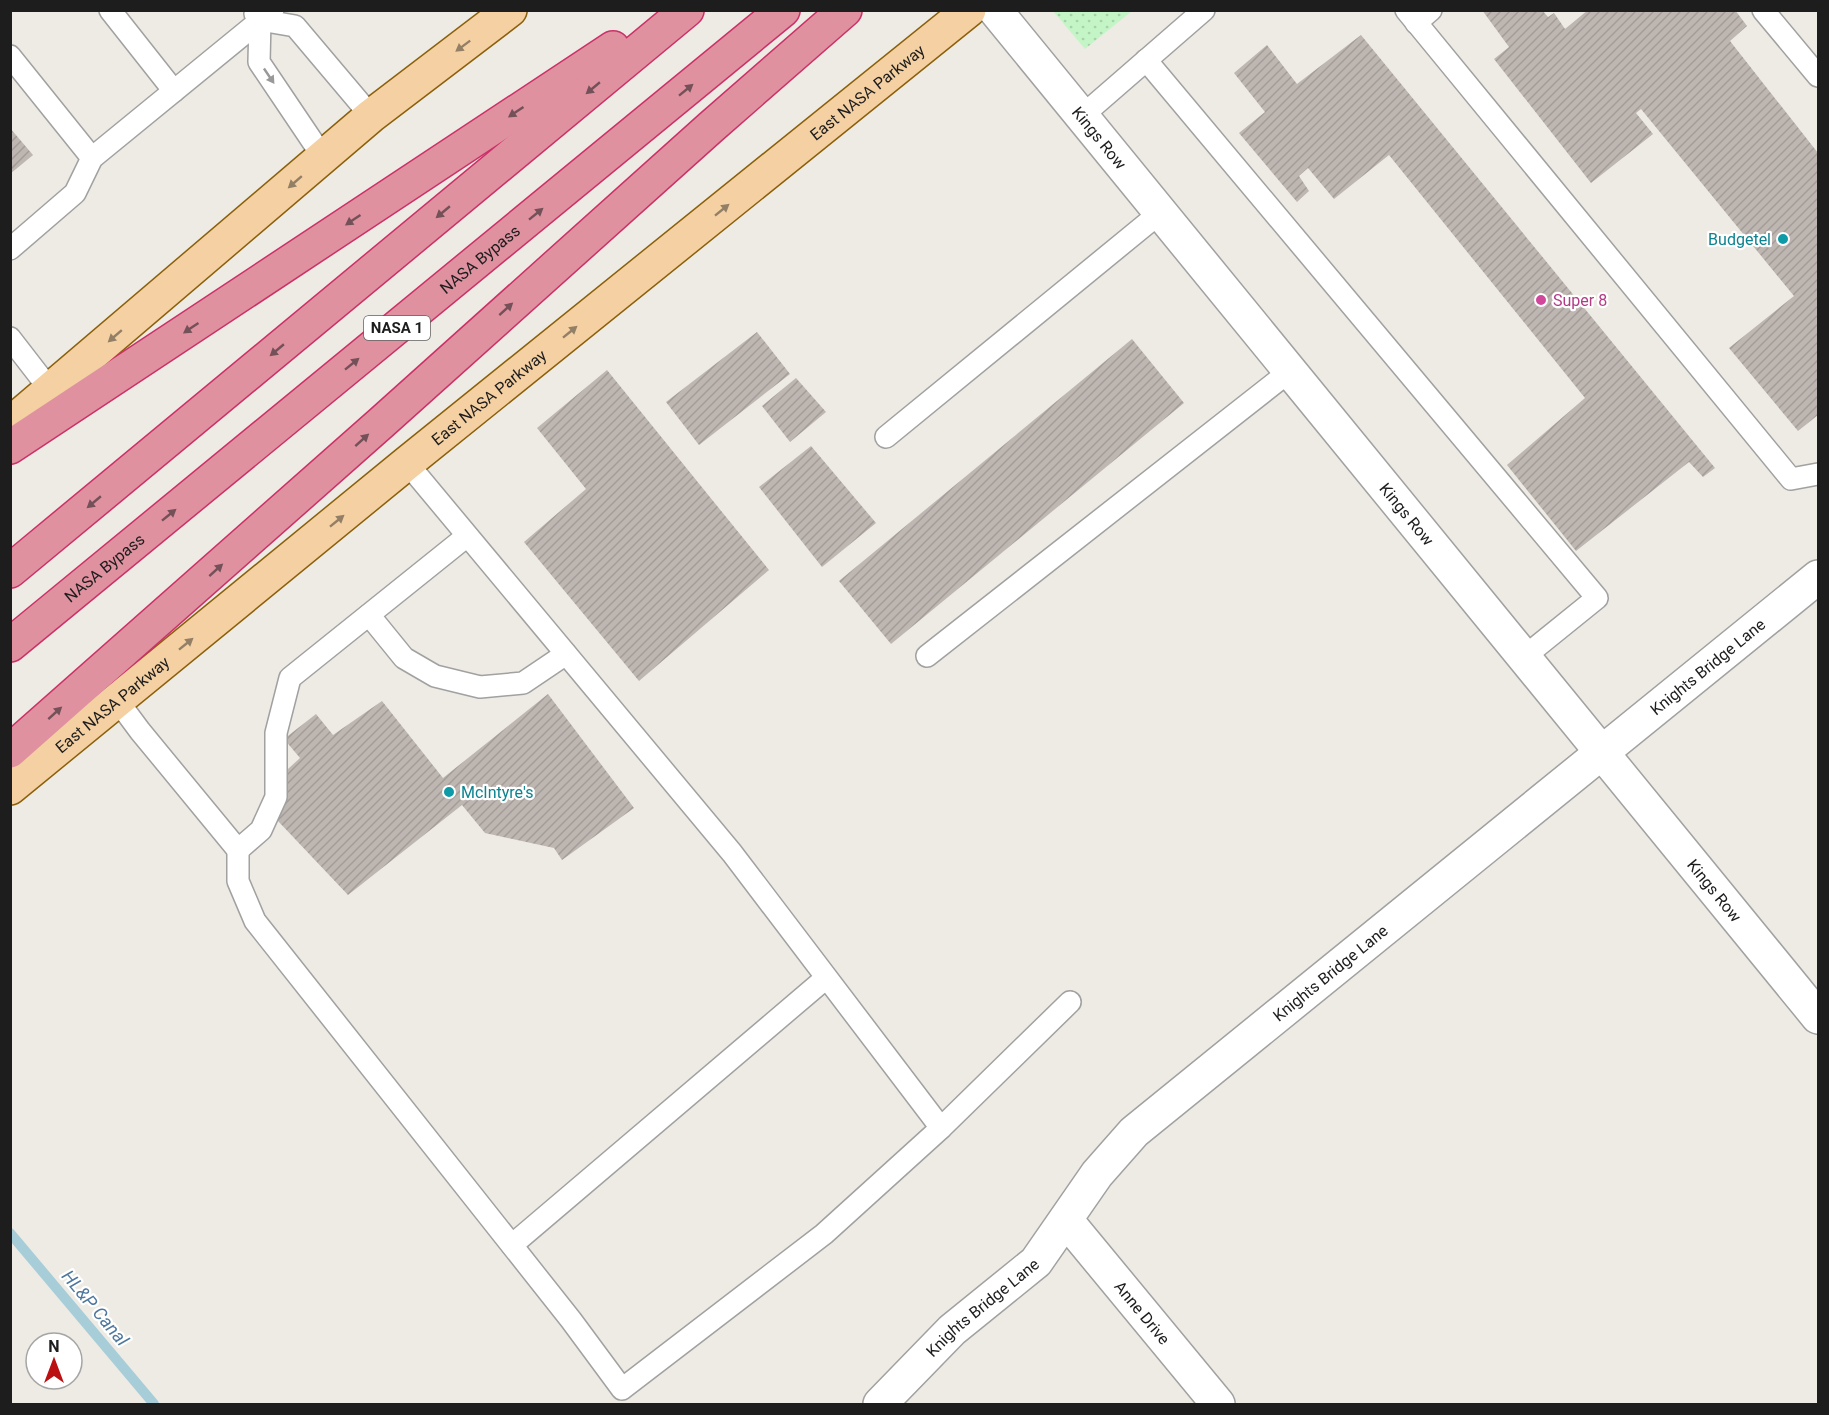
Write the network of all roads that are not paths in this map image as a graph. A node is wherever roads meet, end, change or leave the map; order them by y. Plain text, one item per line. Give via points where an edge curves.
1 (110, 10) edge
2 (510, 10) edge
3 (669, 10) edge
4 (687, 10) edge
5 (783, 10) edge
6 (845, 10) edge
7 (969, 10) edge
8 (995, 10) edge
9 (1204, 10) edge
10 (1763, 10) edge
11 (262, 14) edge
12 (1418, 15) edge
13 (10, 56) edge
14 (1146, 60) junction
15 (1818, 76) edge
16 (174, 91) junction
17 (371, 116) junction
18 (1082, 116) junction
19 (323, 157) junction
20 (92, 158) junction
21 (1161, 213) junction
22 (10, 249) edge
23 (10, 338) edge
24 (1290, 371) junction
25 (51, 392) junction
26 (10, 424) edge
27 (886, 437) dead end
28 (10, 447) edge
29 (407, 463) junction
30 (1818, 474) edge
31 (467, 536) junction
32 (10, 571) edge
33 (1818, 577) edge
34 (369, 615) junction
35 (10, 645) edge
36 (566, 654) junction
37 (927, 656) dead end
38 (1524, 657) junction
39 (117, 700) junction
40 (10, 751) edge
41 (1602, 752) junction
42 (10, 788) edge
43 (238, 850) junction
44 (826, 978) junction
45 (1070, 1002) dead end
46 (1818, 1017) edge
47 (941, 1128) junction
48 (1066, 1220) junction
49 (512, 1245) junction
50 (628, 1397) edge
51 (880, 1404) edge
52 (1218, 1404) edge

1 - 16 lane
2 -> 17 main road
3 -> 28 highway
4 -> 32 highway
35 -> 5 highway, NASA Bypass / NASA 1
40 -> 6 highway
29 -> 7 main road, East NASA Parkway
8 - 18 street, Kings Row
9 - 14 lane
10 - 15 lane
11 - 16 lane
11 - 17 lane via 295,26
11 -> 19 lane via 259,62
12 - 30 lane via 1791,478
13 - 20 lane
14 - 18 lane
14 - 38 lane via 1597,598
16 - 20 lane
17 - 19 main road
18 - 21 street, Kings Row
19 -> 25 main road
20 - 22 lane via 75,193
21 - 24 street, Kings Row
21 - 27 lane
23 - 25 lane
24 - 37 lane
24 - 38 street, Kings Row
25 - 26 main road
29 - 31 lane
39 -> 29 main road, East NASA Parkway
31 - 34 lane
31 - 36 lane
33 - 41 street, Knights Bridge Lane
34 - 36 lane via 404,658 435,676 480,687 523,683
34 - 43 lane via 290,678 276,733 276,797 261,830
36 - 44 lane via 732,853
38 - 41 street, Kings Row
39 - 42 main road, East NASA Parkway
39 - 43 lane
41 - 46 street, Kings Row
41 - 48 street, Knights Bridge Lane via 1134,1132 1097,1174
43 - 49 lane via 238,880 255,921
44 - 47 lane
44 - 49 lane
45 - 47 lane
47 - 50 lane via 824,1234
48 - 51 street, Knights Bridge Lane via 1036,1262 952,1330
48 - 52 street, Anne Drive
49 - 50 lane

